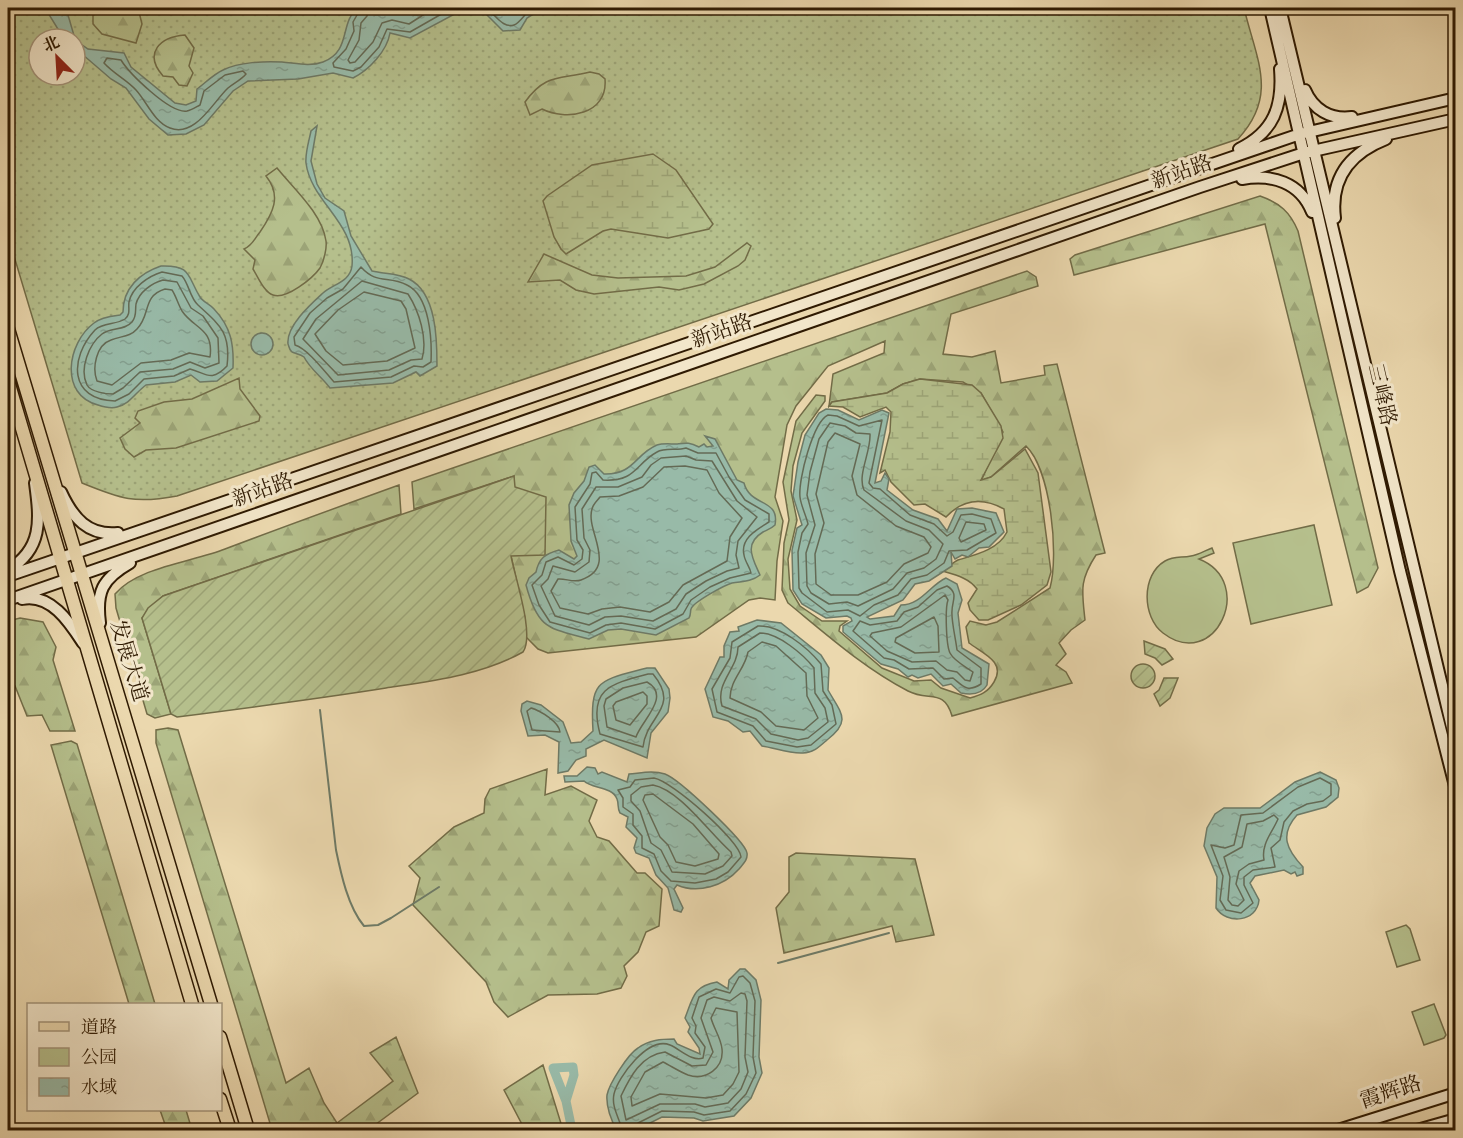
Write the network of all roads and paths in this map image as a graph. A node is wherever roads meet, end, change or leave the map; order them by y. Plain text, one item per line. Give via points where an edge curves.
1 (1270, 8) edge
2 (1280, 8) edge
3 (1281, 34) junction
4 (1455, 98) edge
5 (1417, 106) junction
6 (1455, 119) edge
7 (1421, 126) junction
8 (1305, 133) junction
9 (1309, 152) junction
10 (1197, 170) junction
11 (1200, 187) junction
12 (1337, 268) junction
13 (8, 329) edge
14 (8, 381) edge
15 (45, 455) junction
16 (31, 459) junction
17 (157, 524) junction
18 (160, 548) junction
19 (75, 552) junction
20 (59, 557) junction
21 (8, 570) edge
22 (81, 575) junction
23 (8, 576) edge
24 (66, 579) junction
25 (8, 602) edge
26 (102, 644) junction
27 (87, 649) junction
28 (1455, 744) edge
29 (1455, 790) edge
30 (191, 1003) edge
31 (210, 1003) edge
32 (222, 1044) edge
33 (1455, 1093) edge
34 (222, 1105) edge
35 (1455, 1119) edge
36 (230, 1131) edge
37 (248, 1131) edge
38 (1338, 1131) edge
39 (1417, 1131) edge

1 - 3 street, 三峰路
2 - 3 street, 三峰路
3 - 5 street via 1308,99 1327,115 1344,118
3 - 8 street, 三峰路
3 - 10 street via 1281,83 1276,115 1250,144
4 - 5 street, 新站路
5 - 8 street, 新站路
6 - 7 street, 新站路
7 - 9 street, 新站路
7 - 12 street via 1372,145 1346,165 1334,195
8 - 9 street, 三峰路
8 - 10 street, 新站路
9 - 11 street, 新站路
9 - 12 street, 三峰路
10 - 17 street, 新站路
11 - 12 street via 1256,177 1285,181 1308,201
11 - 18 street, 新站路
12 - 28 street, 三峰路
12 - 29 street, 三峰路 via 1400,571
13 - 15 main road, 发展大道
14 - 16 main road, 发展大道
15 - 17 street via 67,505 86,527 106,534
15 - 19 main road, 发展大道
16 - 20 main road, 发展大道
16 - 21 street via 37,536 20,563
17 - 19 street, 新站路
18 - 22 street, 新站路
18 - 26 street via 106,580 99,596
19 - 20 street, 新站路
19 - 22 main road, 发展大道
20 - 23 street, 新站路
20 - 24 main road, 发展大道
22 - 24 street, 新站路
22 - 26 main road, 发展大道
24 - 25 street, 新站路
24 - 27 main road, 发展大道
25 - 27 street via 34,598 54,607
26 - 31 main road, 发展大道
27 - 30 main road, 发展大道
32 - 37 main road
33 - 38 street, 霞辉路
34 - 36 main road
35 - 39 street, 霞辉路

